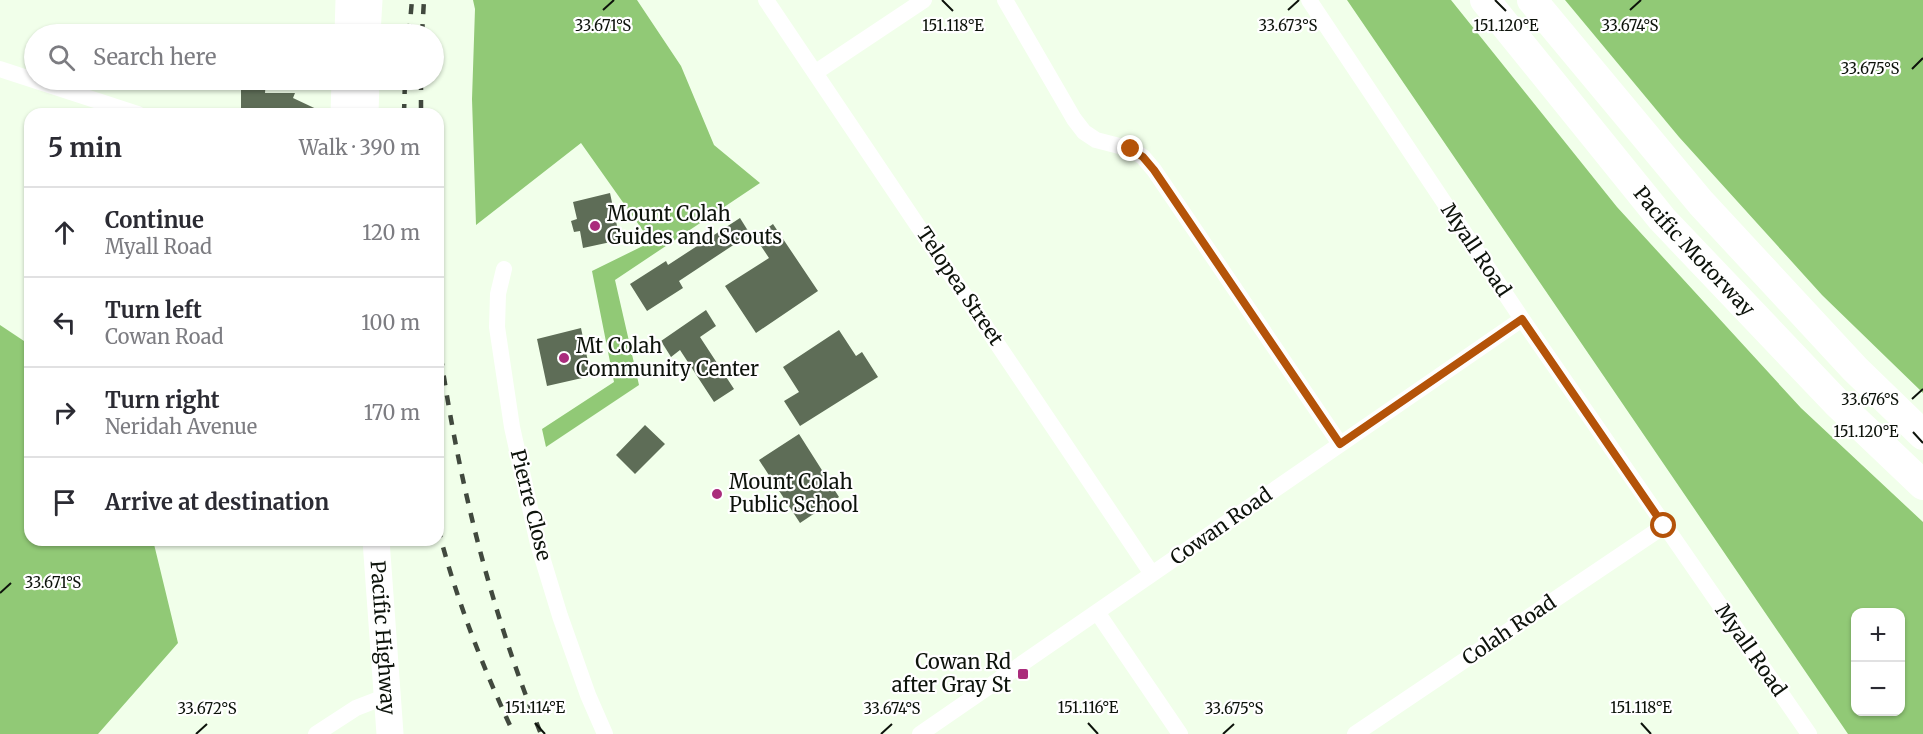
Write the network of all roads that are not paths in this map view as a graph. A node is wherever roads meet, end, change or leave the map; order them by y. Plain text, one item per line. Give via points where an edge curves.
1 (349, 0) edge
2 (358, 0) edge
3 (369, 0) edge
4 (766, 0) edge
5 (924, 0) edge
6 (1005, 0) edge
7 (1309, 0) edge
8 (1485, 0) edge
9 (1532, 0) edge
10 (348, 24) edge
11 (363, 24) edge
12 (368, 24) edge
13 (0, 69) edge
14 (816, 72) junction
15 (24, 77) edge
16 (64, 90) edge
17 (345, 90) edge
18 (366, 90) edge
19 (120, 108) edge
20 (344, 108) edge
21 (365, 108) edge
22 (504, 269) dead end
23 (1522, 319) junction
24 (1923, 435) edge
25 (1340, 444) junction
26 (1923, 485) edge
27 (1664, 526) junction
28 (376, 546) edge
29 (1152, 574) junction
30 (1097, 612) junction
31 (387, 696) junction
32 (1805, 732) edge
33 (316, 734) edge
34 (390, 734) edge
35 (605, 734) edge
36 (920, 734) edge
37 (1180, 734) edge
38 (1355, 734) edge

1 - 10 main road
2 - 11 street
3 - 12 main road
4 - 14 street, Telopea Street
5 - 14 street
6 - 25 street via 1074,119 1096,140 1131,149 1154,170
7 - 23 street, Myall Road
8 - 26 highway, Pacific Motorway via 1662,219 1838,404
9 - 24 highway, Pacific Motorway via 1701,203 1855,369
13 - 15 street
14 - 29 street, Telopea Street
16 - 19 street
17 - 20 main road
18 - 21 main road
22 - 35 street, Pierre Close via 497,327 512,427 538,544 560,616
23 - 25 street, Cowan Road
23 - 27 street, Myall Road
25 - 29 street, Cowan Road
27 - 32 street, Myall Road
27 - 38 street, Colah Road
28 - 31 main road, Pacific Highway
29 - 30 street, Cowan Road
30 - 36 street, Cowan Road
30 - 37 street
31 - 33 street via 356,708
31 - 34 main road, Pacific Highway

